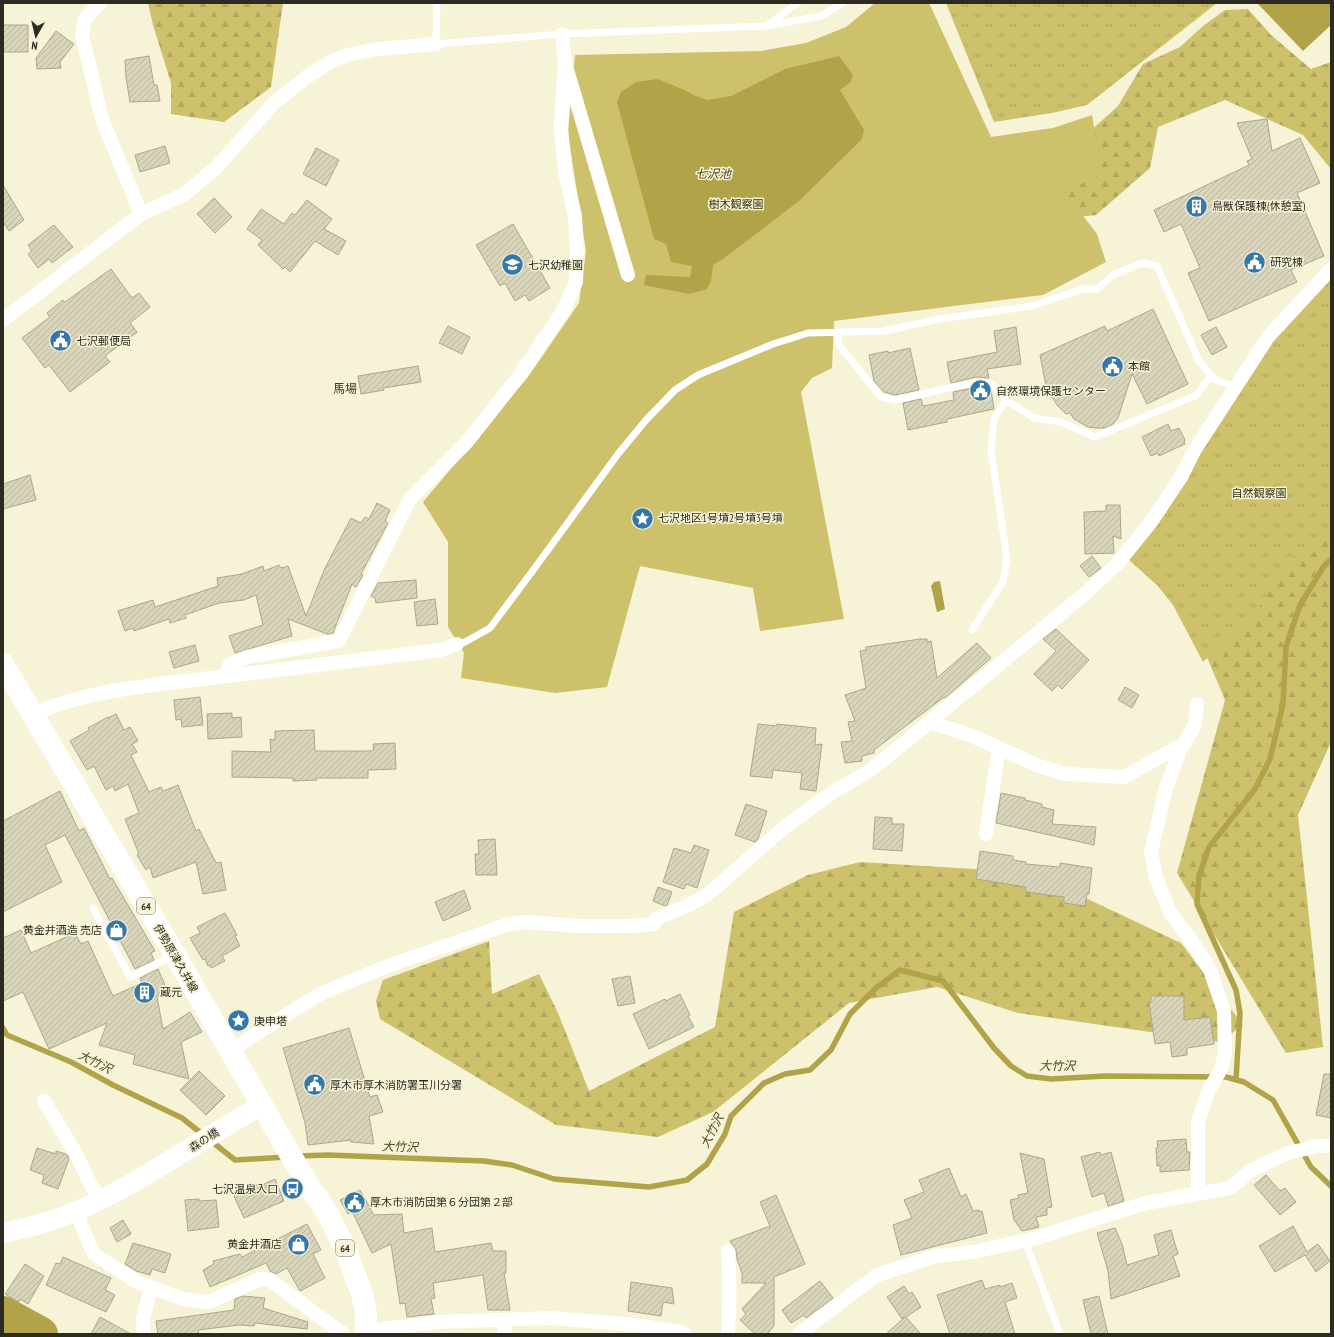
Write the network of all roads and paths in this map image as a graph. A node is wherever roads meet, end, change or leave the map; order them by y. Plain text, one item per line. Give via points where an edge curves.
1 (100, 3) edge
2 (437, 3) edge
3 (798, 3) edge
4 (843, 3) edge
5 (766, 26) junction
6 (562, 34) junction
7 (436, 44) junction
8 (565, 63) junction
9 (141, 214) junction
10 (1331, 268) edge
11 (628, 275) dead end
12 (3, 320) edge
13 (837, 332) junction
14 (1211, 375) junction
15 (1234, 387) junction
16 (1006, 400) junction
17 (972, 630) dead end
18 (457, 644) joint
19 (3, 664) edge
20 (226, 676) junction
21 (1197, 704) dead end
22 (33, 714) junction
23 (929, 722) junction
24 (1185, 743) junction
25 (999, 748) junction
26 (986, 834) dead end
27 (93, 908) dead end
28 (175, 955) junction
29 (231, 1052) junction
30 (44, 1101) dead end
31 (262, 1105) junction
32 (1324, 1146) edge
33 (1198, 1194) junction
34 (100, 1199) junction
35 (78, 1210) junction
36 (3, 1234) edge
37 (1025, 1241) junction
38 (728, 1251) dead end
39 (151, 1287) junction
40 (503, 1320) junction
41 (366, 1332) edge
42 (144, 1334) edge
43 (343, 1334) edge
44 (505, 1334) edge
45 (685, 1334) edge
46 (728, 1334) edge
47 (799, 1334) edge
48 (1060, 1334) edge

1 - 9 street via 85,19 82,35 102,119
2 - 7 lane
3 - 5 lane
4 - 5 lane via 821,16
5 - 6 lane
6 - 7 lane
6 - 8 street
7 - 9 street via 378,49 347,55 330,62 304,78 273,104 216,168 183,195
8 - 11 street
8 - 20 street via 561,127 577,255 576,282 563,312 519,376 467,442 410,499 339,642 246,657 230,664
9 - 12 street
10 - 15 street via 1268,337
13 - 14 lane via 884,331 940,319 1032,306 1083,289 1097,289 1114,274 1144,263 1157,266 1198,361
13 - 16 lane via 839,345 881,397 895,400 976,382 992,384
13 - 18 lane via 808,333 773,344 698,375 675,390 618,454 490,628
14 - 15 lane via 1214,379
14 - 16 lane via 1197,395 1095,437 1061,422 1034,418
15 - 23 street via 1171,493 1117,564 1086,593
16 - 17 lane via 994,419 991,450 1007,559 1003,582
18 - 20 street via 441,650
19 - 22 main road, 伊勢原津久井線 / 64
20 - 22 street via 102,694 55,704
21 - 24 street via 1195,725
22 - 28 main road, 伊勢原津久井線 / 64
23 - 25 street via 970,735
23 - 29 street via 871,770 833,792 786,826 707,895 657,918 654,924 580,926 525,922 506,925 320,994
24 - 25 street via 1124,777 1066,774 1039,766
24 - 33 street via 1166,788 1151,852 1156,878 1170,912 1210,970 1224,1011 1225,1053 1222,1069 1208,1092 1198,1121
25 - 26 street
27 - 28 lane via 130,977
28 - 29 main road, 伊勢原津久井線 / 64
29 - 31 main road, 伊勢原津久井線 / 64
30 - 34 street
31 - 34 street, 森の橋
31 - 41 main road, 伊勢原津久井線 / 64 via 346,1251 362,1294
32 - 33 street via 1285,1154 1250,1172 1230,1188
33 - 37 street via 1146,1203
34 - 35 street, 森の橋
35 - 36 street, 森の橋
35 - 39 street via 81,1225 94,1254 137,1282
37 - 47 street via 973,1252 936,1256 877,1275
37 - 48 lane
38 - 46 street
39 - 42 street via 144,1319
39 - 43 street via 184,1299 209,1302 260,1279 270,1280
40 - 41 street via 437,1322
40 - 44 street
40 - 45 street via 551,1318 636,1325

